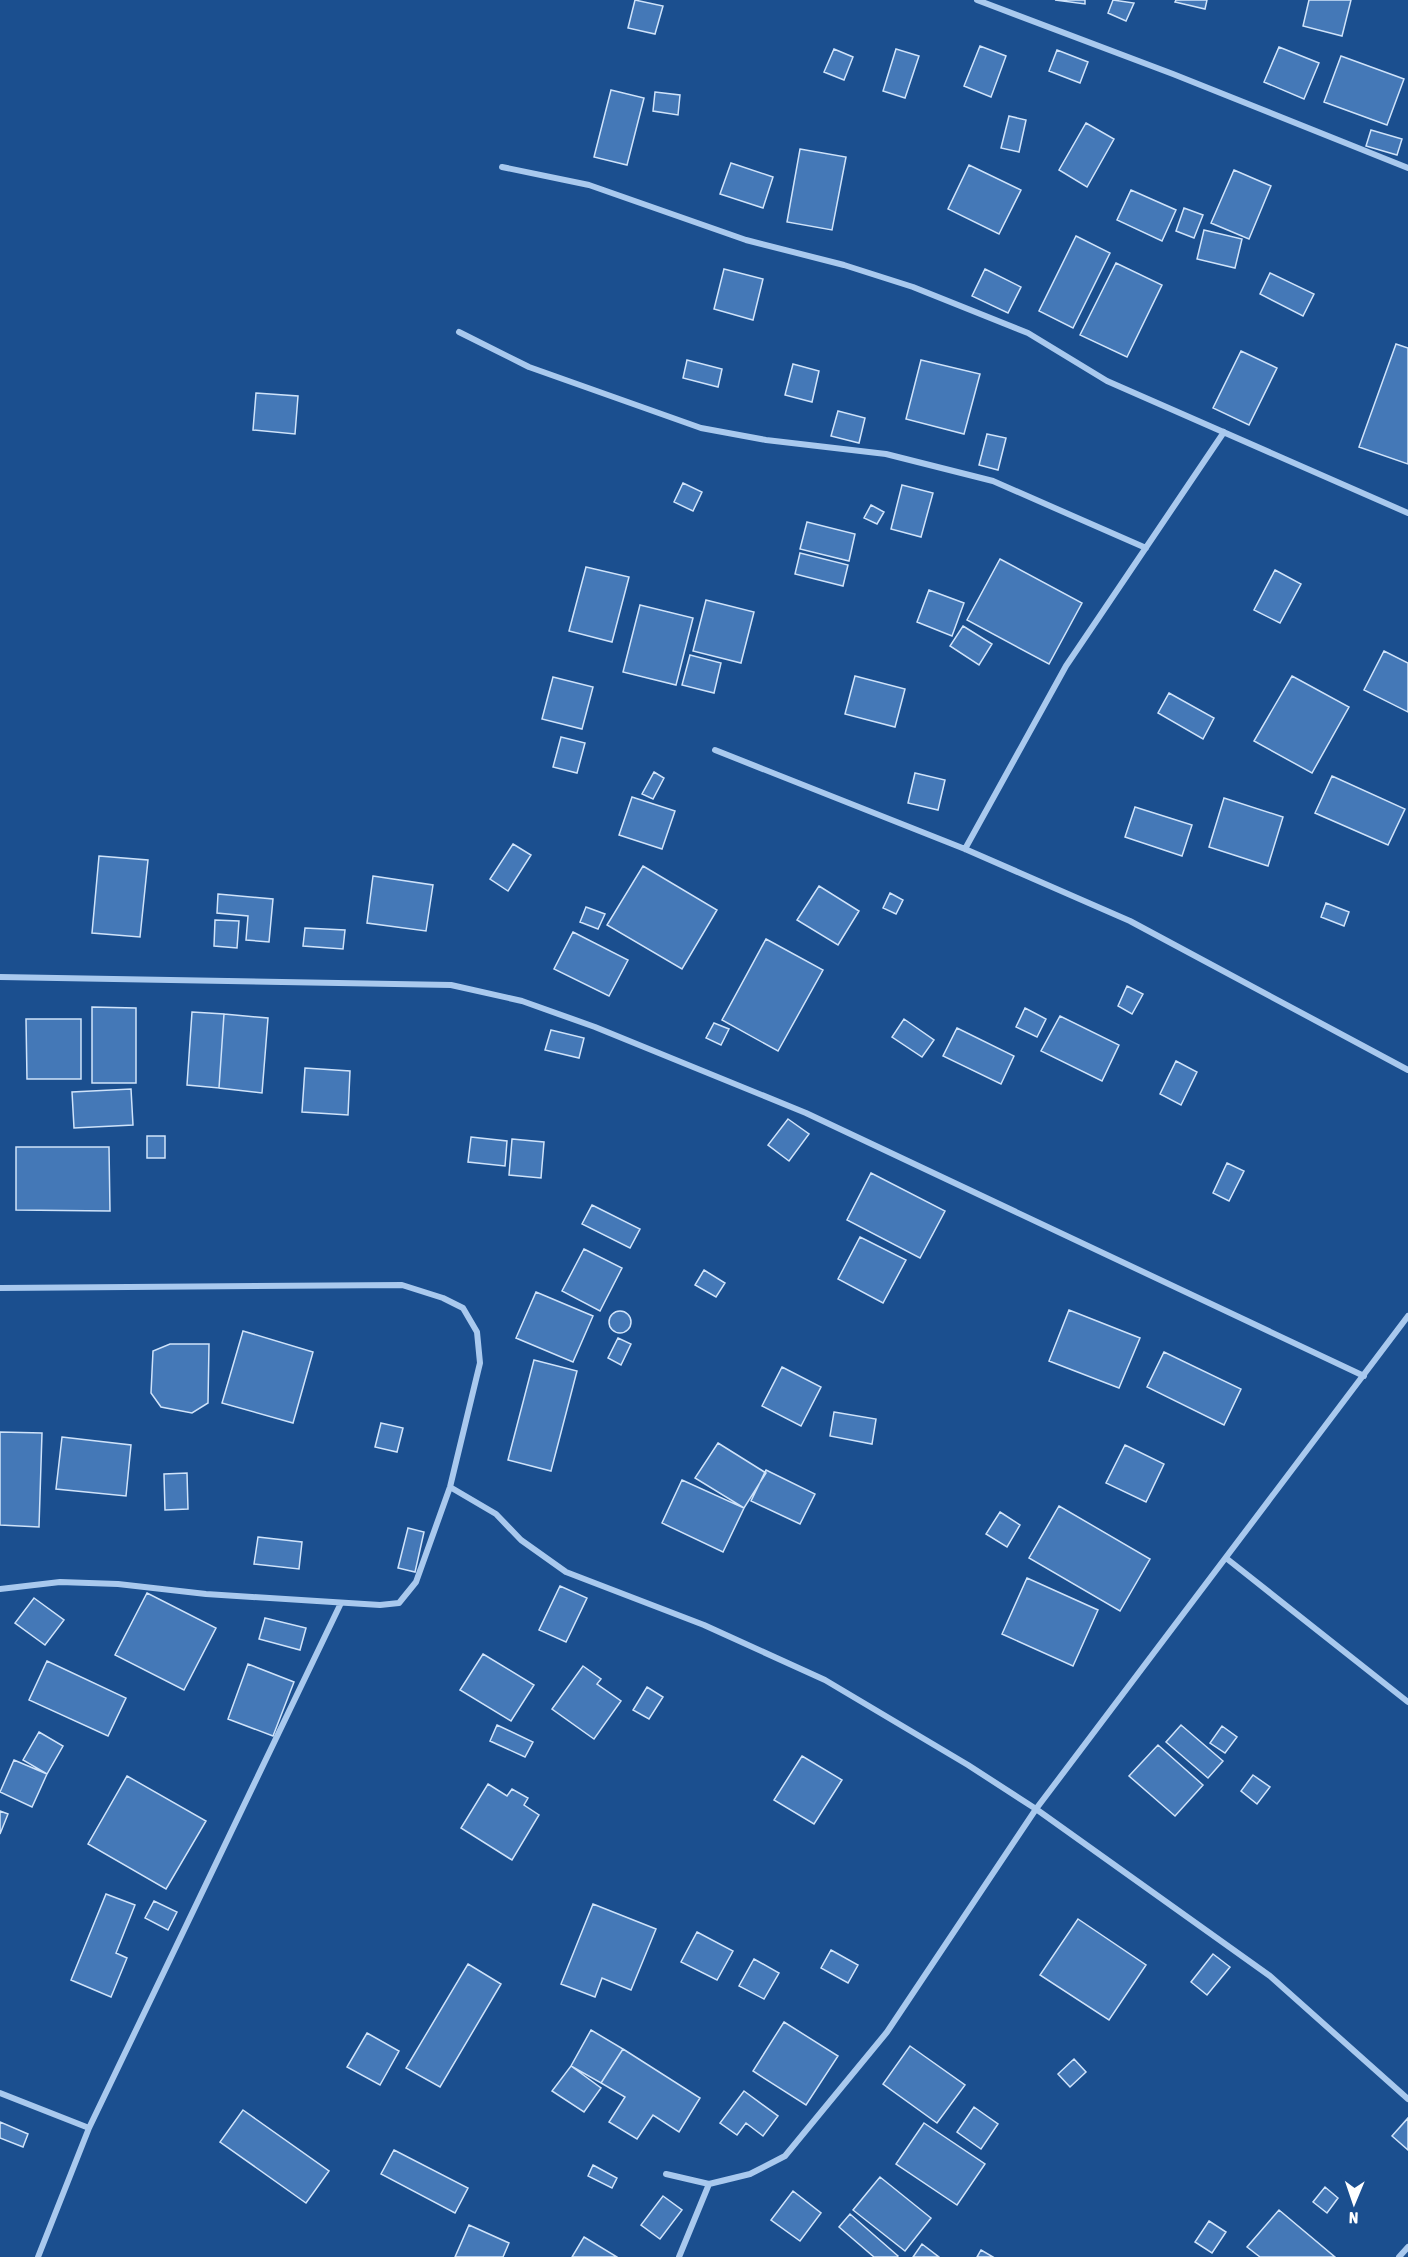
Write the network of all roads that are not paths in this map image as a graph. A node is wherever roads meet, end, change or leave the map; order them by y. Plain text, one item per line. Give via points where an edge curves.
1 (977, 0) edge
2 (502, 166) dead end
3 (1408, 168) edge
4 (459, 332) dead end
5 (1224, 432) junction
6 (1408, 513) edge
7 (1146, 548) junction
8 (715, 750) dead end
9 (965, 849) junction
10 (0, 977) edge
11 (1408, 1070) edge
12 (0, 1288) edge
13 (1408, 1316) edge
14 (1364, 1376) junction
15 (450, 1487) junction
16 (1227, 1558) junction
17 (0, 1588) edge
18 (341, 1603) junction
19 (1408, 1702) edge
20 (1036, 1809) junction
21 (0, 2093) edge
22 (1408, 2098) edge
23 (89, 2128) junction
24 (666, 2174) dead end
25 (709, 2184) junction
26 (1408, 2247) edge
27 (38, 2257) edge
28 (679, 2257) edge
29 (1399, 2257) edge

1 - 3 street
2 - 5 street via 589,185 746,240 913,287 1028,333 1107,381
4 - 7 street via 529,367 700,428 885,454 993,481
5 - 6 street
5 - 7 street
7 - 9 street via 1066,666
8 - 9 street
9 - 11 street via 1130,921
10 - 14 street via 450,985 522,1001 806,1113
12 - 15 street via 402,1285 444,1298 463,1308 477,1332 480,1363
13 - 14 street
14 - 16 street
15 - 18 street via 422,1567 406,1598 399,1603 380,1605
15 - 20 street via 495,1514 520,1540 566,1572 704,1625 825,1680
16 - 19 street
16 - 20 street
17 - 18 street via 60,1582 118,1584
18 - 23 street
20 - 22 street via 1270,1976
20 - 25 street via 887,2032 785,2156 750,2174
21 - 23 street
23 - 27 street
24 - 25 street
25 - 28 street
26 - 29 street

